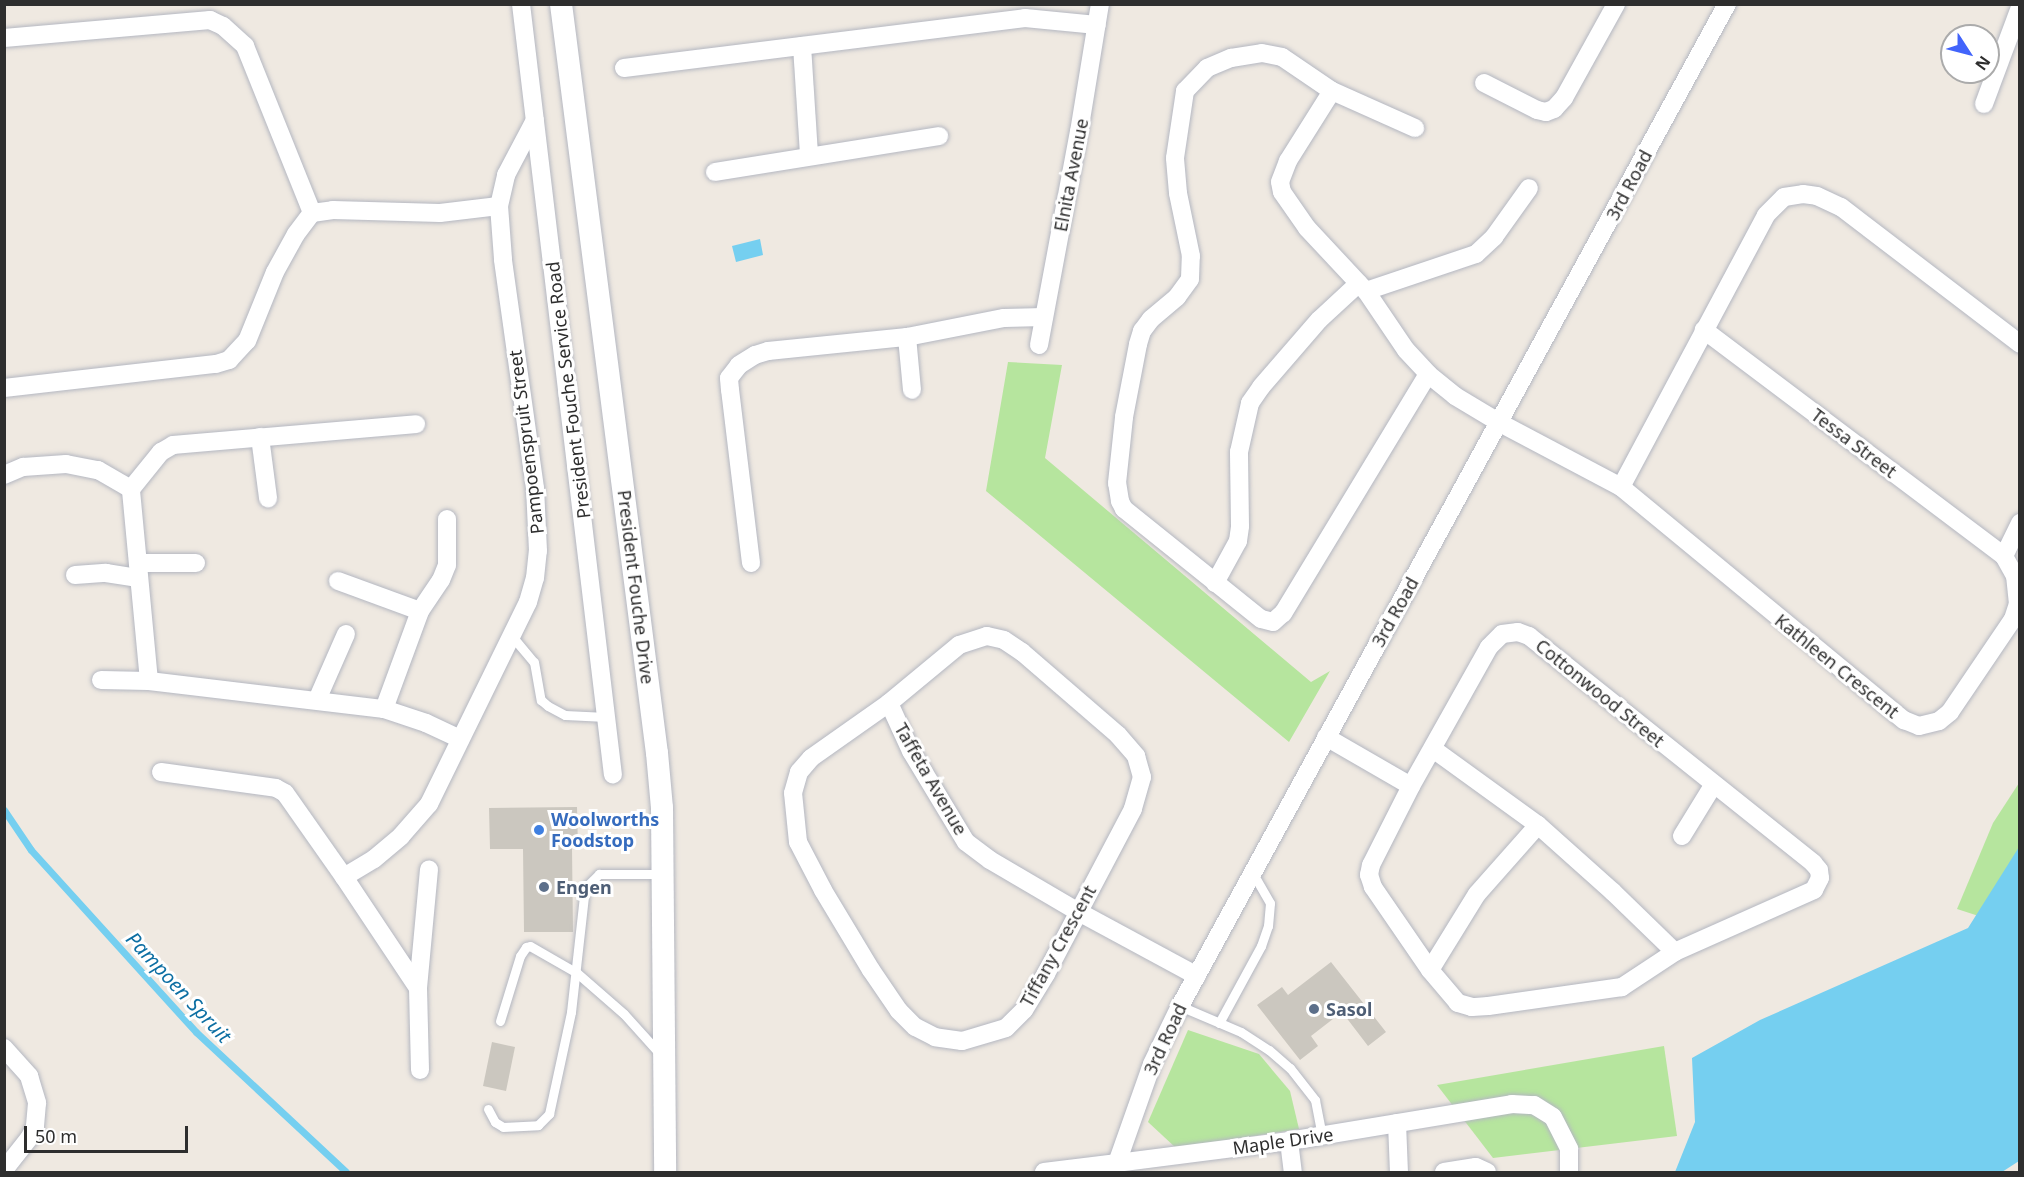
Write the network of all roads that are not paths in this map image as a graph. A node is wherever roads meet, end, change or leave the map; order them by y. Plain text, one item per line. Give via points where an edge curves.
1 (521, 4) edge
2 (561, 4) edge
3 (1100, 4) edge
4 (1616, 4) edge
5 (1727, 4) edge
6 (2019, 7) edge
7 (1097, 25) junction
8 (4, 38) edge
9 (802, 46) junction
10 (624, 68) dead end
11 (1484, 83) dead end
12 (1332, 91) junction
13 (1984, 104) dead end
14 (535, 120) junction
15 (1415, 128) dead end
16 (939, 136) dead end
17 (809, 155) junction
18 (715, 172) dead end
19 (1530, 188) dead end
20 (499, 206) junction
21 (312, 213) junction
22 (1363, 287) junction
23 (1044, 317) junction
24 (1704, 330) junction
25 (907, 337) junction
26 (2019, 344) edge
27 (1039, 345) dead end
28 (1428, 374) junction
29 (4, 388) edge
30 (912, 390) dead end
31 (1500, 423) junction
32 (416, 424) dead end
33 (260, 437) junction
34 (4, 475) edge
35 (1621, 487) junction
36 (131, 489) junction
37 (268, 498) dead end
38 (447, 519) dead end
39 (2019, 523) edge
40 (2004, 556) junction
41 (196, 563) dead end
42 (751, 563) dead end
43 (139, 570) junction
44 (75, 575) dead end
45 (338, 581) dead end
46 (1215, 583) junction
47 (420, 611) junction
48 (346, 634) dead end
49 (511, 635) junction
50 (100, 680) dead end
51 (148, 681) junction
52 (317, 700) junction
53 (889, 703) junction
54 (384, 710) junction
55 (606, 717) junction
56 (1326, 737) junction
57 (460, 739) junction
58 (1433, 749) junction
59 (161, 772) dead end
60 (613, 775) dead end
61 (1714, 784) junction
62 (1411, 786) junction
63 (1538, 825) junction
64 (1682, 836) dead end
65 (429, 870) dead end
66 (1253, 873) junction
67 (663, 874) junction
68 (344, 877) junction
69 (1077, 911) junction
70 (1675, 952) junction
71 (1430, 970) junction
72 (577, 973) junction
73 (1197, 976) junction
74 (418, 988) junction
75 (1180, 1006) junction
76 (500, 1022) dead end
77 (1220, 1023) junction
78 (4, 1047) edge
79 (664, 1058) junction
80 (420, 1070) dead end
81 (488, 1109) dead end
82 (1397, 1123) junction
83 (1322, 1135) junction
84 (1289, 1141) junction
85 (1115, 1168) edge
86 (4, 1170) edge
87 (665, 1173) edge
88 (1044, 1173) edge
89 (1293, 1173) edge
90 (1399, 1173) edge
91 (1444, 1173) edge
92 (1487, 1173) edge
93 (1569, 1173) edge

1 - 14 street, President Fouche Service Road
2 - 67 street, President Fouche Drive via 657,753
3 - 7 street, Elnita Avenue
4 - 11 street via 1564,98 1554,109 1537,110
5 - 31 street, 3rd Road
6 - 13 street
7 - 9 street via 1025,18
7 - 23 street, Elnita Avenue
8 - 21 street via 210,20 223,26 245,46
9 - 10 street
9 - 17 street
12 - 15 street
12 - 22 street, Kathleen Crescent via 1288,161 1280,182 1291,208
12 - 46 street via 1297,64 1262,53 1231,58 1207,68 1185,91 1175,158 1191,256 1190,279 1142,331 1124,417 1117,491 1133,519
14 - 20 street, Pampoenspruit Street via 506,175
14 - 55 street, President Fouche Service Road
16 - 17 street
17 - 18 street
19 - 22 street via 1494,237 1476,254
20 - 21 street via 440,213
20 - 49 street, Pampoenspruit Street via 538,527 535,578
21 - 29 street via 275,272 247,341 229,360
22 - 28 street, Kathleen Crescent via 1406,350
22 - 46 street via 1318,320 1250,404 1239,452 1238,541
23 - 25 street via 1004,318
23 - 27 street, Elnita Avenue
24 - 26 street via 1766,215 1784,197 1803,194 1840,207
24 - 35 street
24 - 40 street, Tessa Street
25 - 30 street
25 - 42 street via 768,351 746,359 733,370 730,390
28 - 31 street, Kathleen Crescent
28 - 46 street via 1278,619 1261,619
31 - 35 street, Kathleen Crescent
31 - 56 street, 3rd Road
32 - 33 street
33 - 36 street via 173,445 161,452
33 - 37 street
34 - 36 street via 23,467 66,464 98,470
35 - 40 street, Kathleen Crescent via 1904,720 1919,726 1939,721 1950,712 2013,619 2018,604 2015,576
36 - 43 street
38 - 47 street via 447,565
39 - 40 street
41 - 43 street
43 - 44 street
43 - 51 street
45 - 47 street
47 - 54 street
48 - 52 street
49 - 55 lane via 534,662 541,700 565,715
49 - 57 street, Pampoenspruit Street
50 - 51 street
51 - 52 street
52 - 54 street
53 - 69 street, Taffeta Avenue via 911,750 966,842
53 - 69 street, Tiffany Crescent via 959,645 996,637 1022,652 1118,735 1136,756 1142,777 1133,809
53 - 69 street, Tiffany Crescent via 810,758 799,772 793,793 798,842 823,890 899,1011 915,1027 935,1037 962,1041 1006,1028 1035,992
54 - 57 street
55 - 60 street, President Fouche Service Road
56 - 62 street
56 - 66 street, 3rd Road
57 - 68 street, Pampoenspruit Street via 419,818 374,858
58 - 61 street, Cottonwood Street via 1489,647 1502,634 1518,632 1529,636
58 - 62 street, Cottonwood Street
58 - 63 street
59 - 68 street via 276,788 285,793
61 - 64 street
61 - 70 street, Cottonwood Street via 1813,863 1819,870 1818,885 1806,895
62 - 71 street, Cottonwood Street via 1369,874 1372,887
63 - 70 street
63 - 71 street via 1477,894
65 - 74 street
66 - 73 street, 3rd Road
66 - 77 lane via 1270,903 1268,926
67 - 72 lane via 599,874 591,880 585,888
67 - 79 street, President Fouche Drive
68 - 74 street
69 - 73 street, Taffeta Avenue
70 - 71 street, Cottonwood Street via 1622,987 1472,1007 1458,1003
72 - 76 lane via 534,947 526,947
72 - 79 lane via 624,1014
72 - 81 lane via 549,1114 538,1125 503,1127 492,1119
73 - 75 street, 3rd Road
74 - 80 street
75 - 77 lane
75 - 85 street, 3rd Road via 1152,1064
77 - 83 lane via 1256,1041 1290,1068 1315,1100
78 - 86 street via 35,1090 36,1119 30,1137
79 - 87 street, President Fouche Drive
82 - 83 street, Maple Drive
82 - 90 street
82 - 93 street, Maple Drive via 1512,1104 1534,1105 1553,1117 1569,1149
83 - 84 street, Maple Drive
84 - 85 street, Maple Drive
84 - 89 street
85 - 88 street
91 - 92 street via 1476,1167

